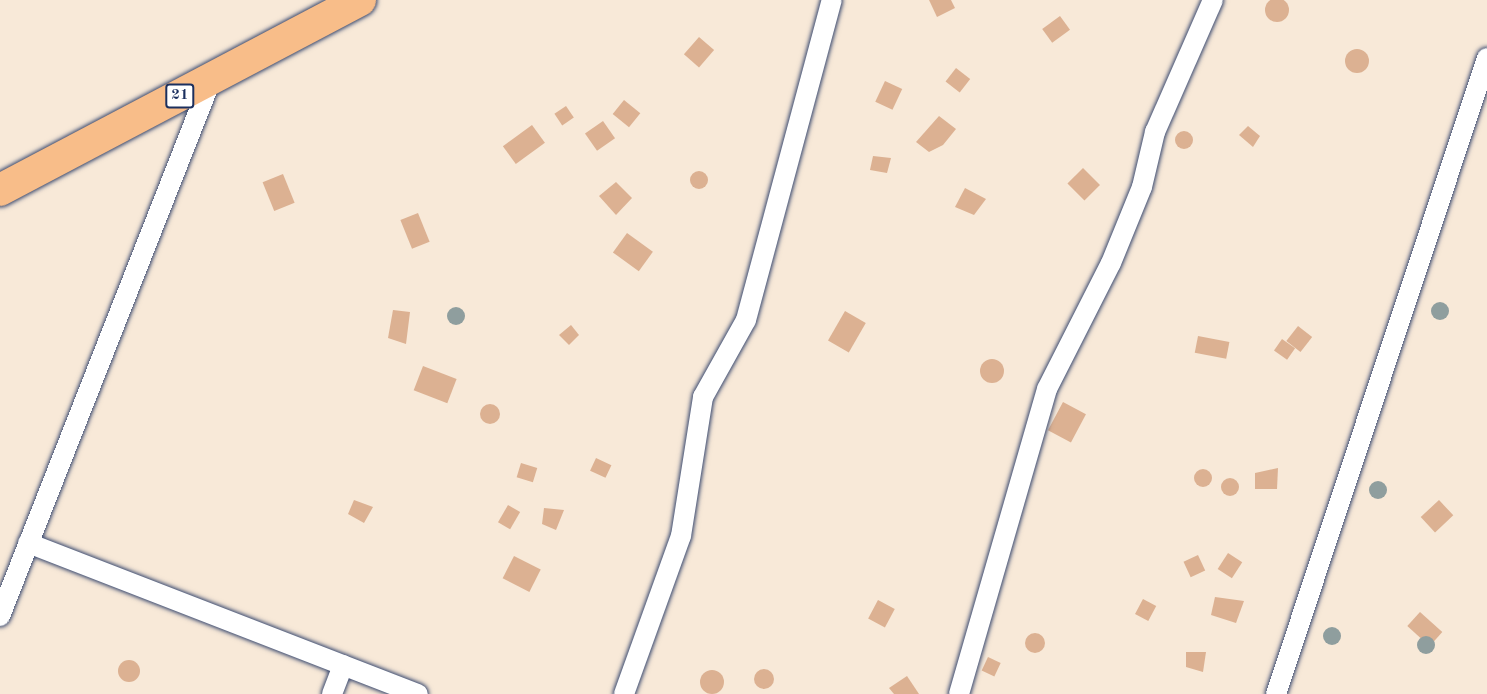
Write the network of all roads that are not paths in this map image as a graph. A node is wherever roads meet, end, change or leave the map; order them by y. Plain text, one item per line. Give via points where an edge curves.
1 (360, 0) edge
2 (832, 0) edge
3 (1213, 0) edge
4 (1487, 58) edge
5 (211, 80) junction
6 (0, 190) edge
7 (28, 543) junction
8 (0, 616) edge
9 (343, 665) junction
10 (332, 694) edge
11 (418, 694) edge
12 (624, 694) edge
13 (959, 694) edge
14 (1276, 694) edge

1 - 5 main road, 21
2 - 12 street via 746,320 703,397 681,536
3 - 13 street via 1155,132 1142,187 1111,263 1047,389
4 - 14 street
5 - 6 main road, 21
5 - 7 street
7 - 8 street
7 - 9 street
9 - 10 street
9 - 11 street

